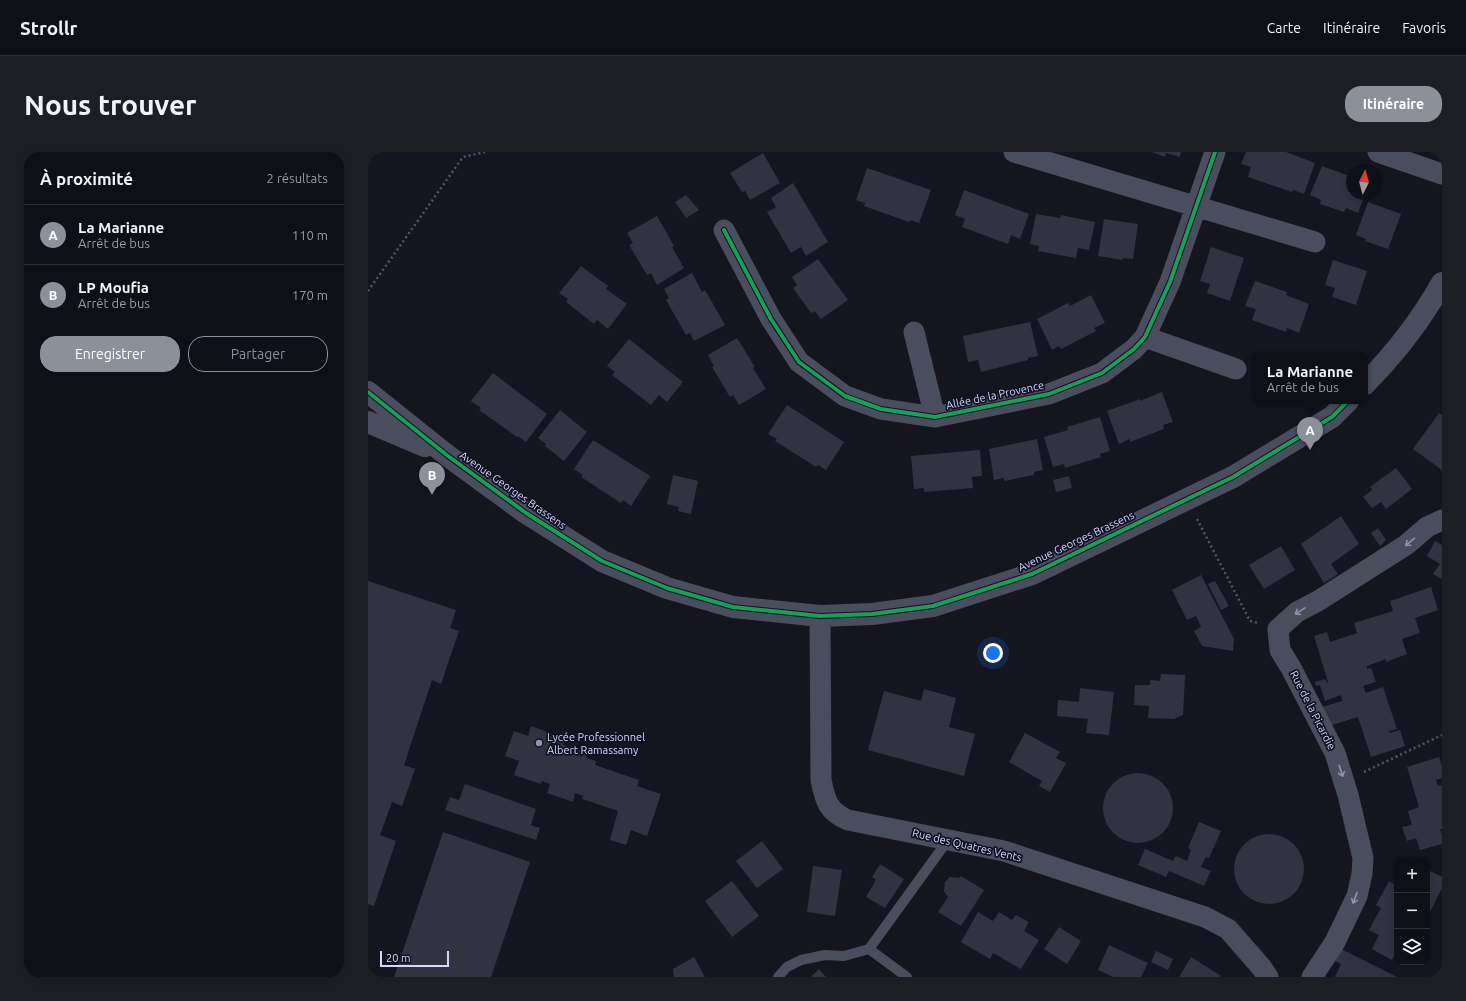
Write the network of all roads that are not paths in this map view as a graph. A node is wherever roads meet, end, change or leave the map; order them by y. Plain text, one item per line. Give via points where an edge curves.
1 (1014, 152) edge
2 (1215, 152) edge
3 (1378, 152) edge
4 (1442, 174) edge
5 (1195, 207) junction
6 (724, 230) dead end
7 (1315, 242) dead end
8 (1442, 283) edge
9 (914, 332) dead end
10 (1145, 337) junction
11 (1236, 369) dead end
12 (1368, 381) edge
13 (368, 392) edge
14 (1345, 404) edge
15 (935, 417) junction
16 (368, 422) edge
17 (448, 456) junction
18 (1442, 520) edge
19 (820, 616) junction
20 (948, 840) junction
21 (869, 949) junction
22 (1262, 974) edge
23 (778, 977) edge
24 (907, 977) edge
25 (1312, 977) edge

1 - 5 street
2 - 5 street, Allée de la Provence
3 - 4 street
5 - 7 street
5 - 10 street, Allée de la Provence via 1170,282
6 - 15 street, Allée de la Provence via 771,319 799,362 845,396 881,409
8 - 12 street via 1428,308 1384,366
9 - 15 street
10 - 11 street
10 - 15 street, Allée de la Provence via 1134,349 1102,373 1049,394
13 - 17 street, Avenue Georges Brassens
14 - 19 street, Avenue Georges Brassens via 1332,417 1233,477 1032,574 933,606 872,614
16 - 17 street, Avenue Georges Brassens
17 - 19 street, Avenue Georges Brassens via 526,514 602,561 667,588 733,607
18 -> 25 street, Rue de la Picardie via 1427,527 1394,553 1297,612 1278,629 1280,650 1335,753 1363,858 1356,896 1335,942
19 - 20 street, Rue des Quatres Vents via 821,780 830,809 848,820
20 - 21 lane
20 - 22 street, Rue des Quatres Vents via 1004,851 1205,917 1228,929
21 - 23 lane via 844,956 826,955 800,960 787,967
21 - 24 lane

